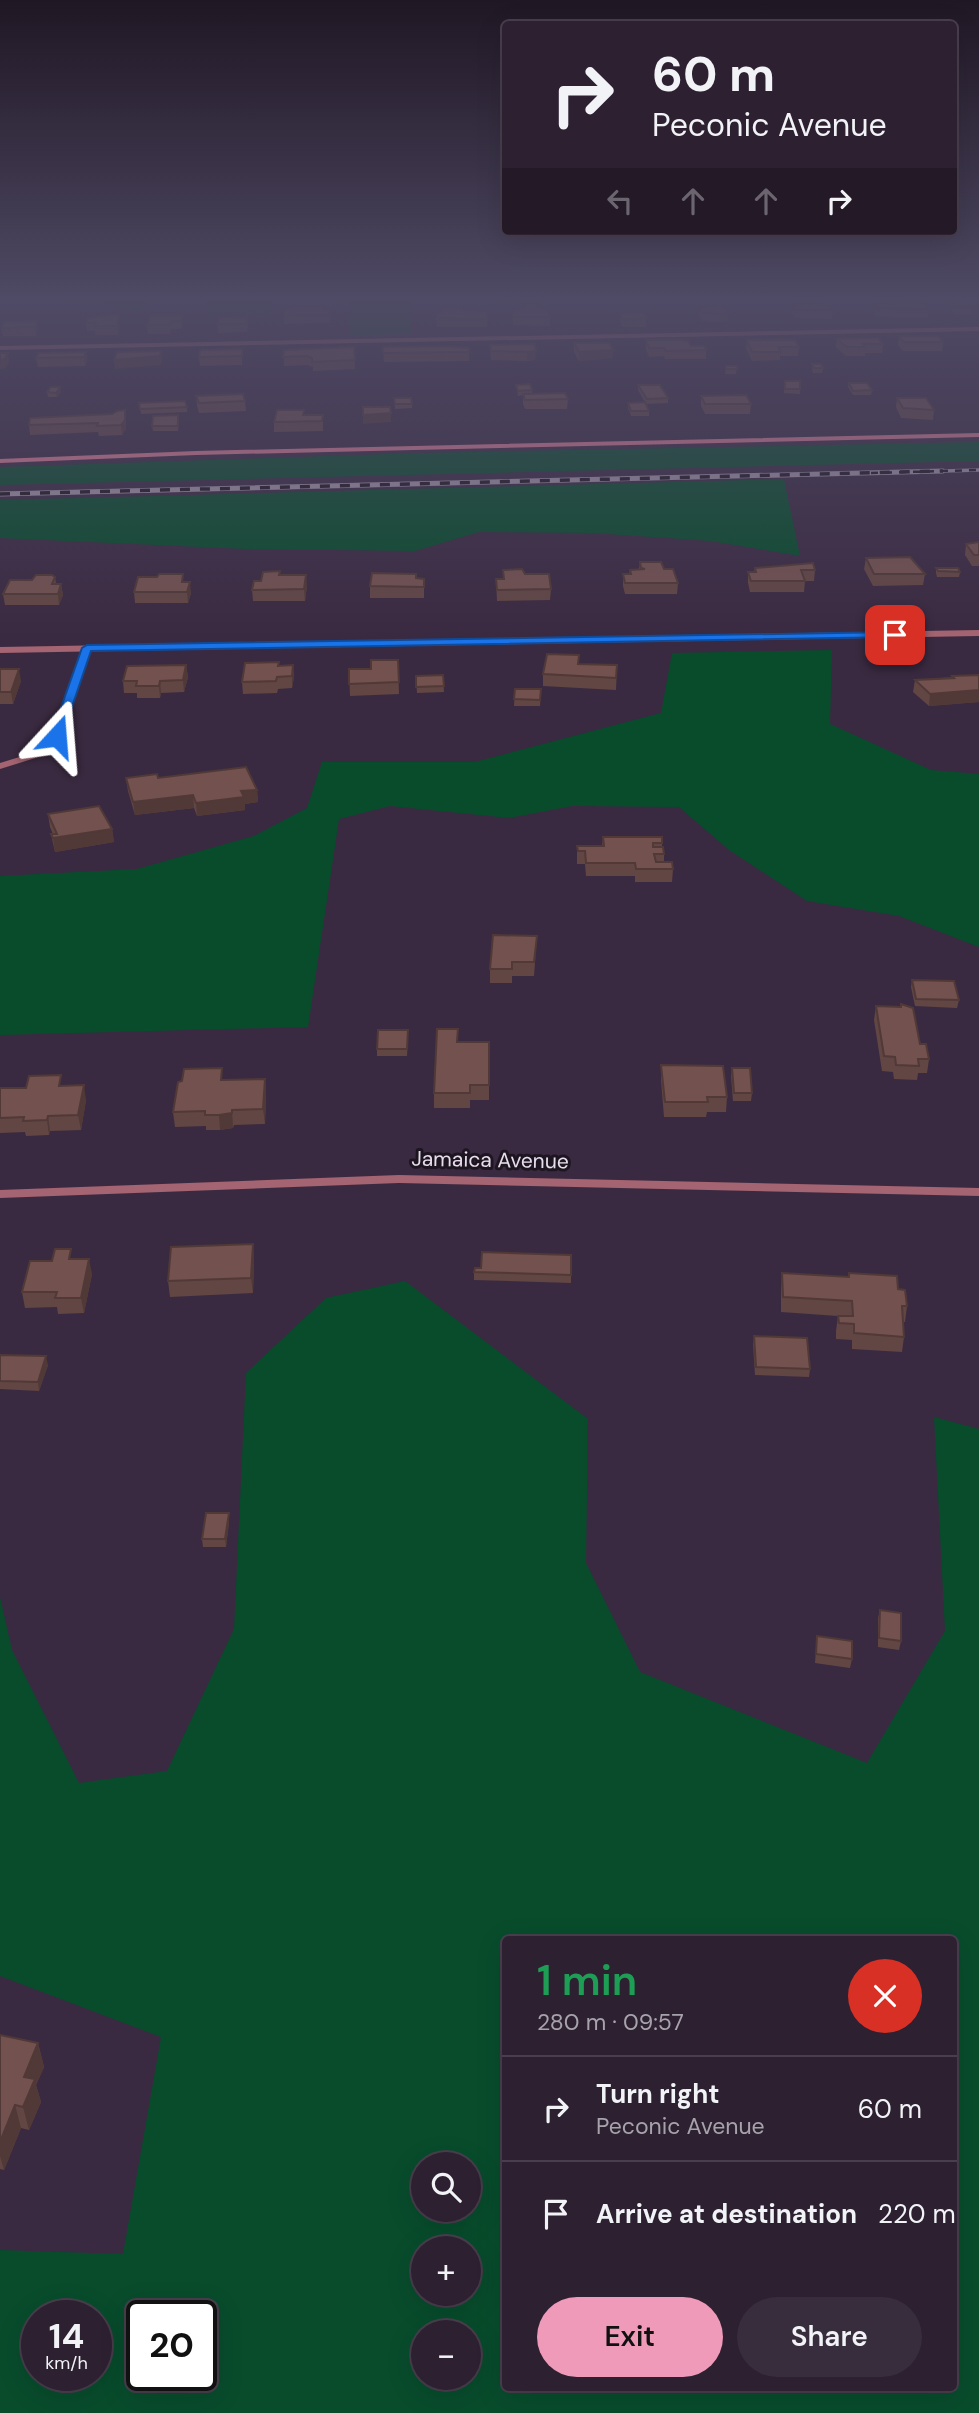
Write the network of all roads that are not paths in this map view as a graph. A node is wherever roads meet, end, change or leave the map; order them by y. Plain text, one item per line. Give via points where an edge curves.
1 (979, 435) edge
2 (122, 455) junction
3 (0, 456) edge
4 (0, 461) edge
5 (979, 633) edge
6 (87, 648) junction
7 (0, 650) edge
8 (0, 766) edge
9 (979, 1192) edge
10 (0, 1194) edge

1 - 2 street
2 - 3 street
2 - 4 street
5 - 6 street
6 - 7 street
6 - 8 street via 57,736 41,753
9 - 10 street, Jamaica Avenue via 399,1179

